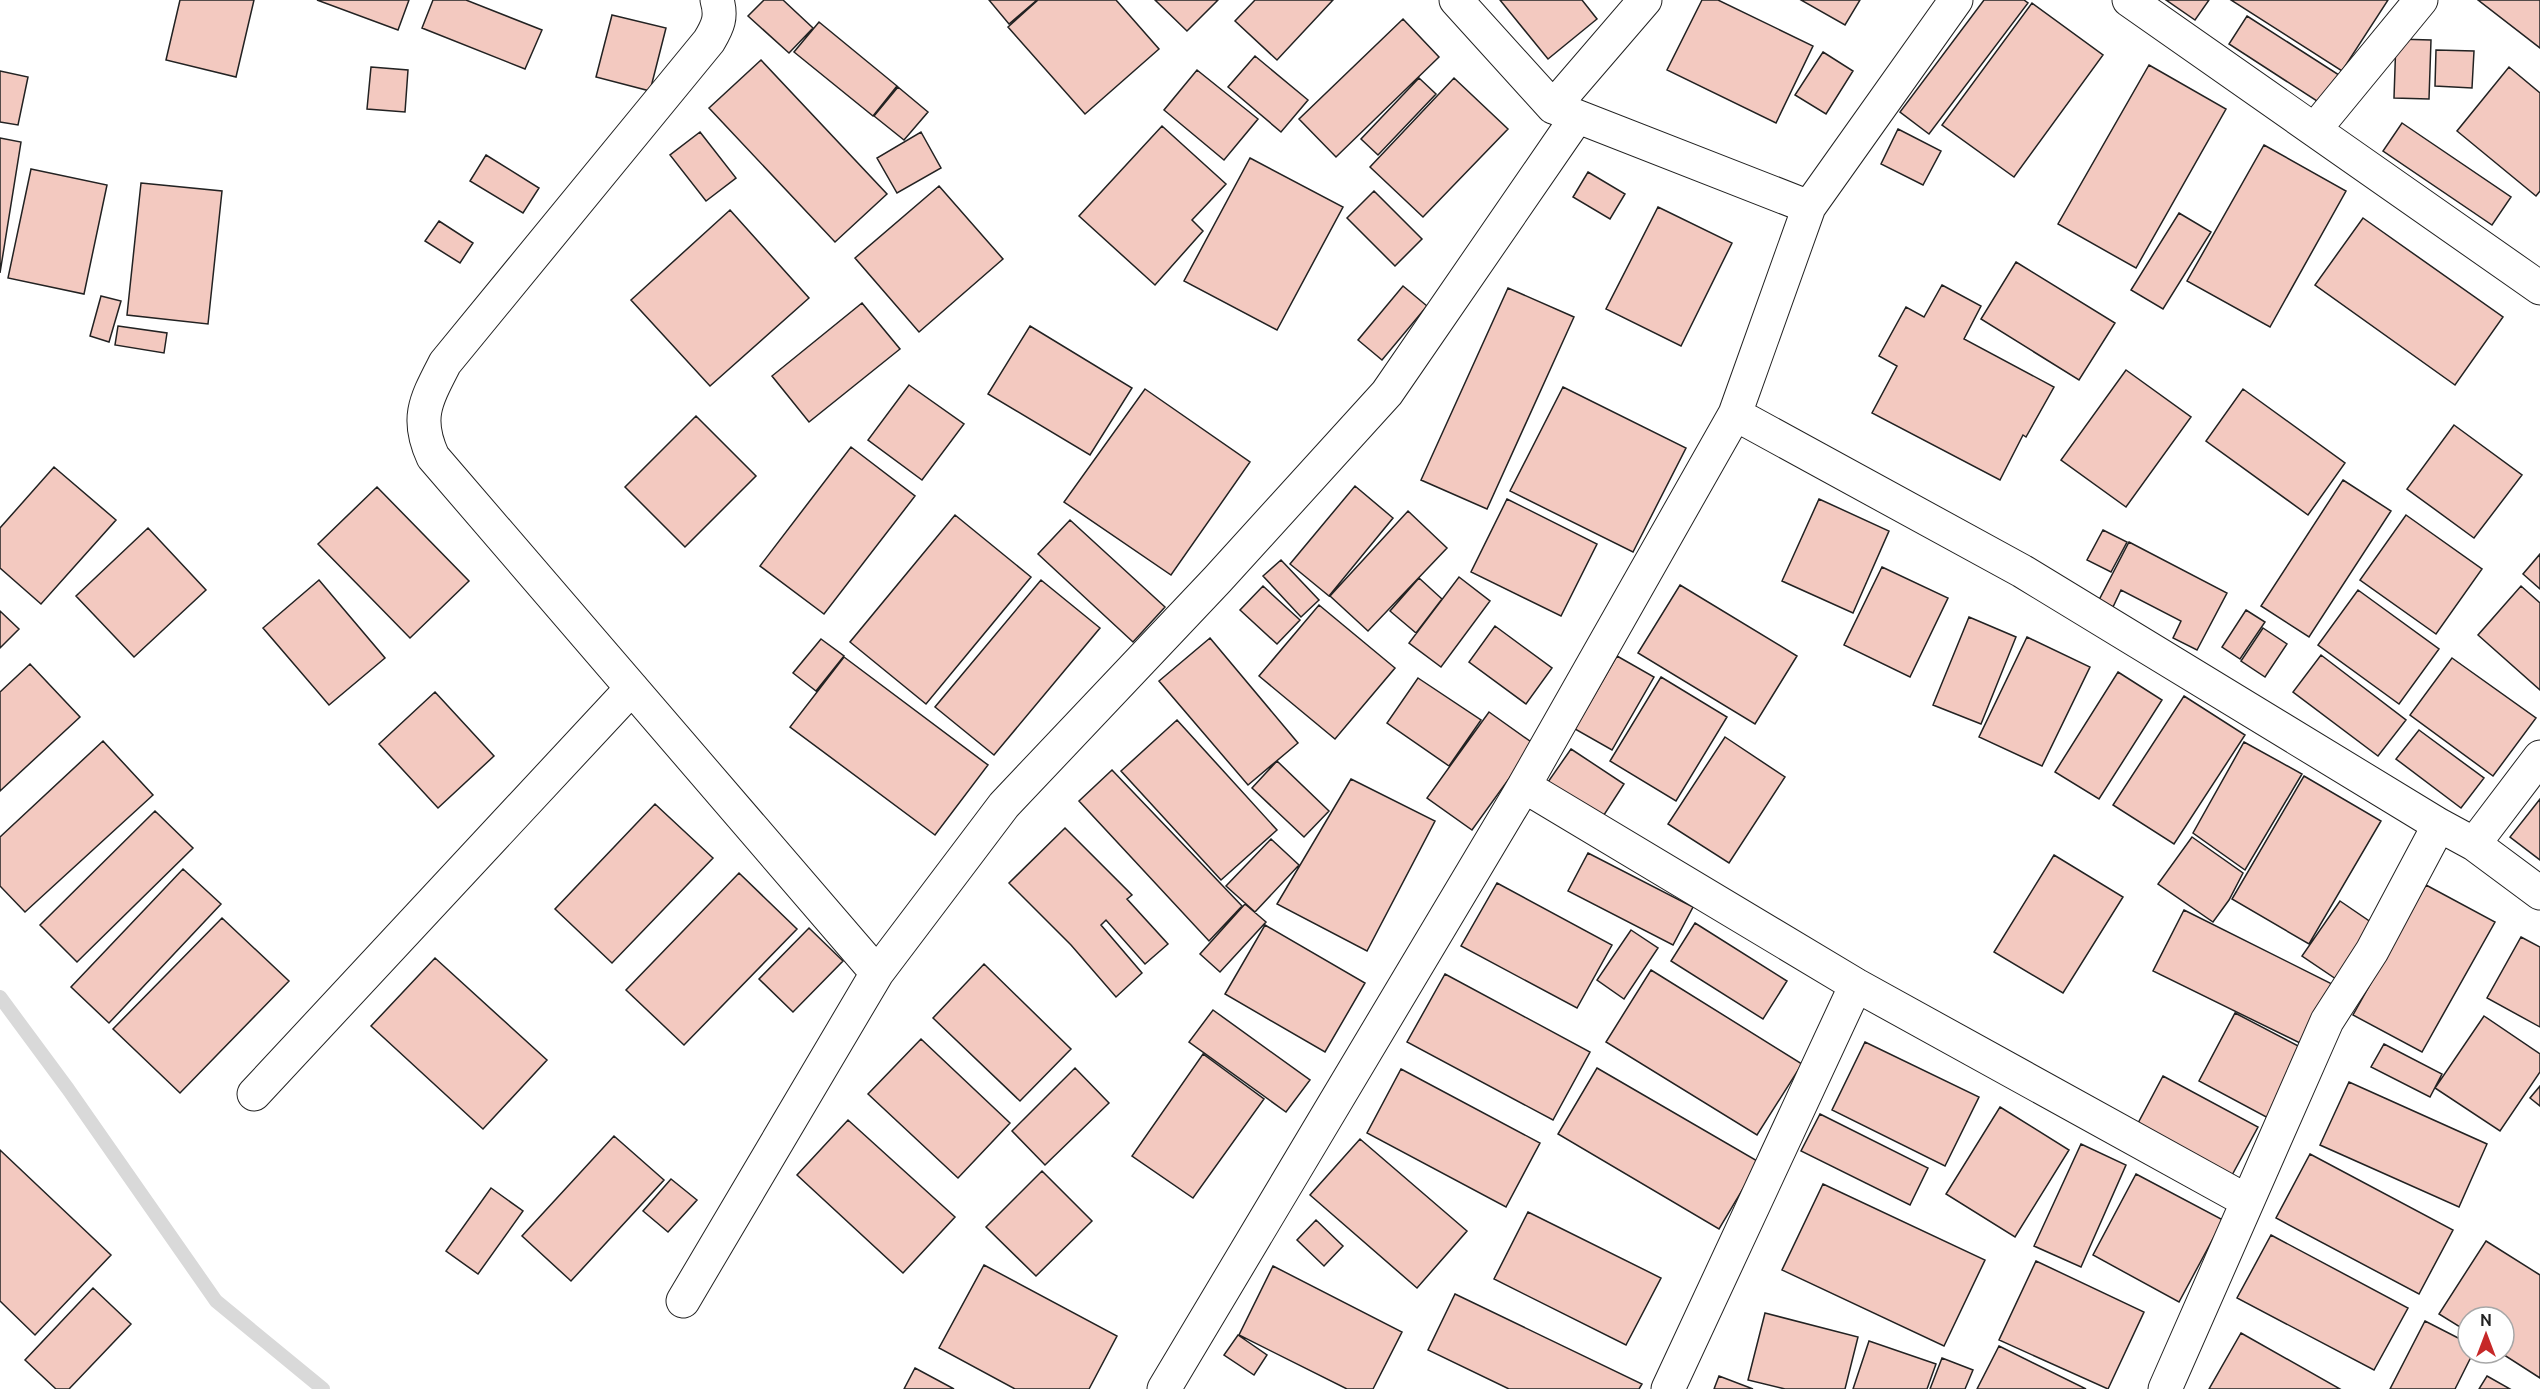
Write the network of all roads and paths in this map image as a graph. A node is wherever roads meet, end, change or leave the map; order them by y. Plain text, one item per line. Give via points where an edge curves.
1 (717, 0) edge
2 (1456, 0) edge
3 (1645, 0) edge
4 (1956, 0) edge
5 (2129, 0) edge
6 (2421, 0) edge
7 (1565, 112) junction
8 (2315, 129) junction
9 (1809, 207) junction
10 (2540, 288) edge
11 (1735, 414) junction
12 (632, 688) junction
13 (2540, 757) edge
14 (1524, 786) junction
15 (2439, 825) junction
16 (2474, 844) junction
17 (2540, 893) edge
18 (878, 973) junction
19 (1856, 985) junction
20 (254, 1094) dead end
21 (2247, 1202) junction
22 (683, 1301) dead end
23 (1164, 1389) edge
24 (1668, 1389) edge
25 (2165, 1389) edge

1 - 12 street via 719,24 710,40 445,363 430,392 424,417 424,437 433,457
2 - 7 street
3 - 7 street
4 - 9 street
5 - 8 street
6 - 8 street
7 - 9 street
7 - 18 street via 1387,393 1004,805
8 - 10 street
9 - 11 street
11 - 14 street
11 - 15 street via 2022,571
12 - 18 street
12 - 20 street
13 - 16 street
14 - 19 street
14 - 23 street
15 - 16 street
15 - 21 street via 2372,951 2327,1021
16 - 17 street
18 - 22 street
19 - 21 street
19 - 24 street
21 - 25 street

